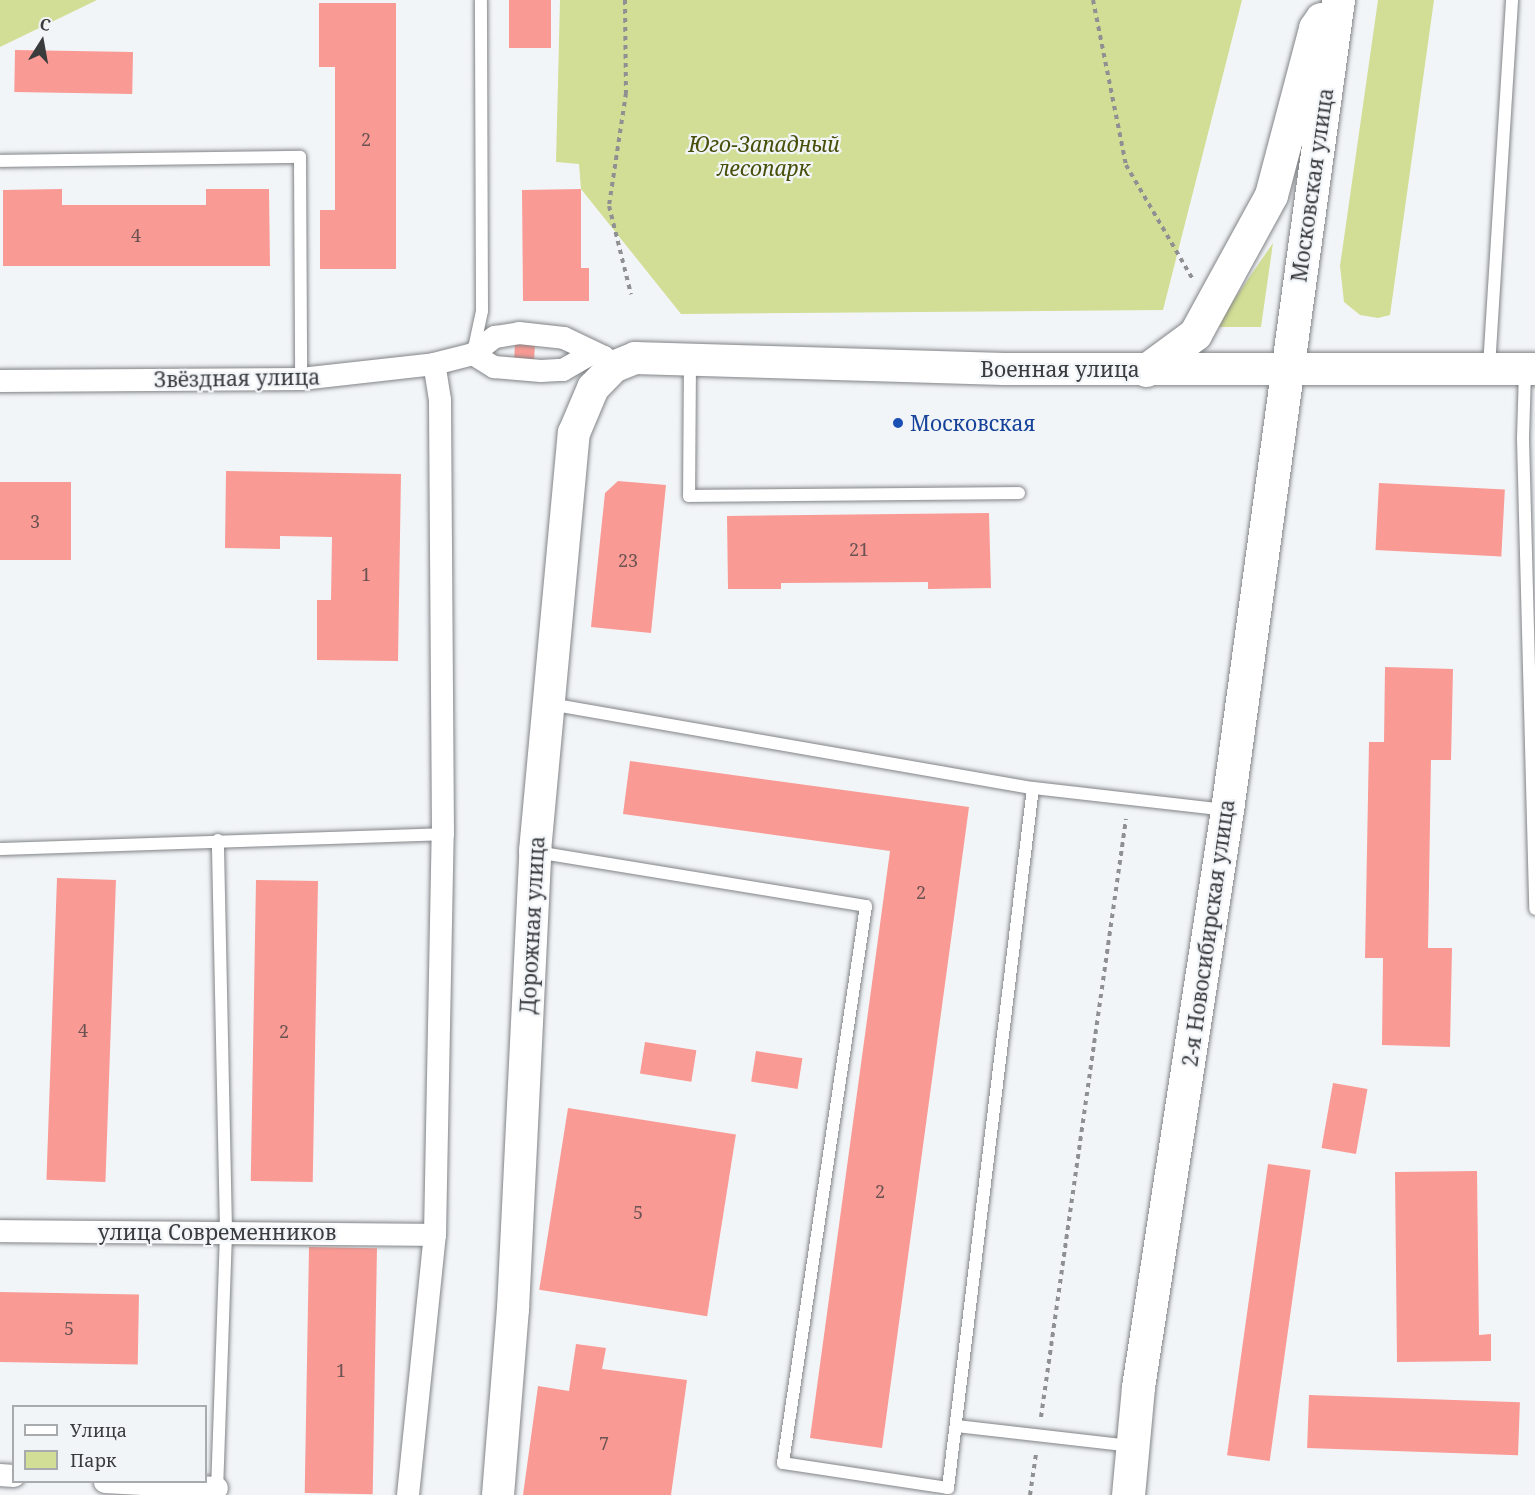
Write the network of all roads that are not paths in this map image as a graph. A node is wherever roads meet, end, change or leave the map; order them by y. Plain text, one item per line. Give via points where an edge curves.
1 (481, 0) edge
2 (1336, 0) edge
3 (1512, 0) edge
4 (0, 161) edge
5 (473, 354) junction
6 (690, 359) junction
7 (602, 360) junction
8 (434, 364) junction
9 (1146, 369) junction
10 (1530, 369) edge
11 (1488, 370) junction
12 (1286, 371) junction
13 (301, 379) junction
14 (0, 381) edge
15 (1019, 493) dead end
16 (549, 703) junction
17 (1033, 788) junction
18 (1227, 810) junction
19 (443, 834) junction
20 (218, 840) junction
21 (0, 849) edge
22 (535, 851) junction
23 (1535, 909) edge
24 (226, 1230) junction
25 (0, 1231) edge
26 (435, 1235) junction
27 (956, 1426) junction
28 (1133, 1446) junction
29 (116, 1483) edge
30 (217, 1492) edge
31 (408, 1495) edge
32 (498, 1495) edge
33 (1128, 1495) edge

1 - 5 lane via 482,311
2 - 9 main road via 1315,28 1271,195 1195,334
2 - 12 main road, Московская улица
3 - 11 lane
4 - 13 lane via 300,157
5 - 7 street, Военная улица via 494,367 523,371 563,370
5 - 7 street, Звёздная улица via 495,337 519,333 564,338
5 - 8 street, Звёздная улица
6 - 7 street, Военная улица
6 - 9 street, Военная улица
6 - 15 lane via 689,496
7 - 16 street, Дорожная улица via 574,433
8 - 13 street, Звёздная улица
8 - 19 street via 440,400
9 - 12 street, Военная улица
10 - 11 street, Военная улица
10 - 23 lane via 1523,439
11 - 12 street, Военная улица
12 - 18 main road, 2-я Новосибирская улица
13 - 14 street, Звёздная улица
16 - 17 lane
16 - 22 street, Дорожная улица
17 - 18 lane
17 - 27 lane
18 - 28 main road, 2-я Новосибирская улица via 1138,1387
19 - 20 lane
19 - 26 street
20 - 21 lane
20 - 24 lane
22 - 27 lane via 866,906 783,1463 948,1488
22 - 32 street, Дорожная улица via 513,1308
24 - 25 street, улица Современников
24 - 26 street, улица Современников
24 - 30 lane
26 - 31 street
27 - 28 lane
28 - 33 main road, 2-я Новосибирская улица
29 - 30 street

